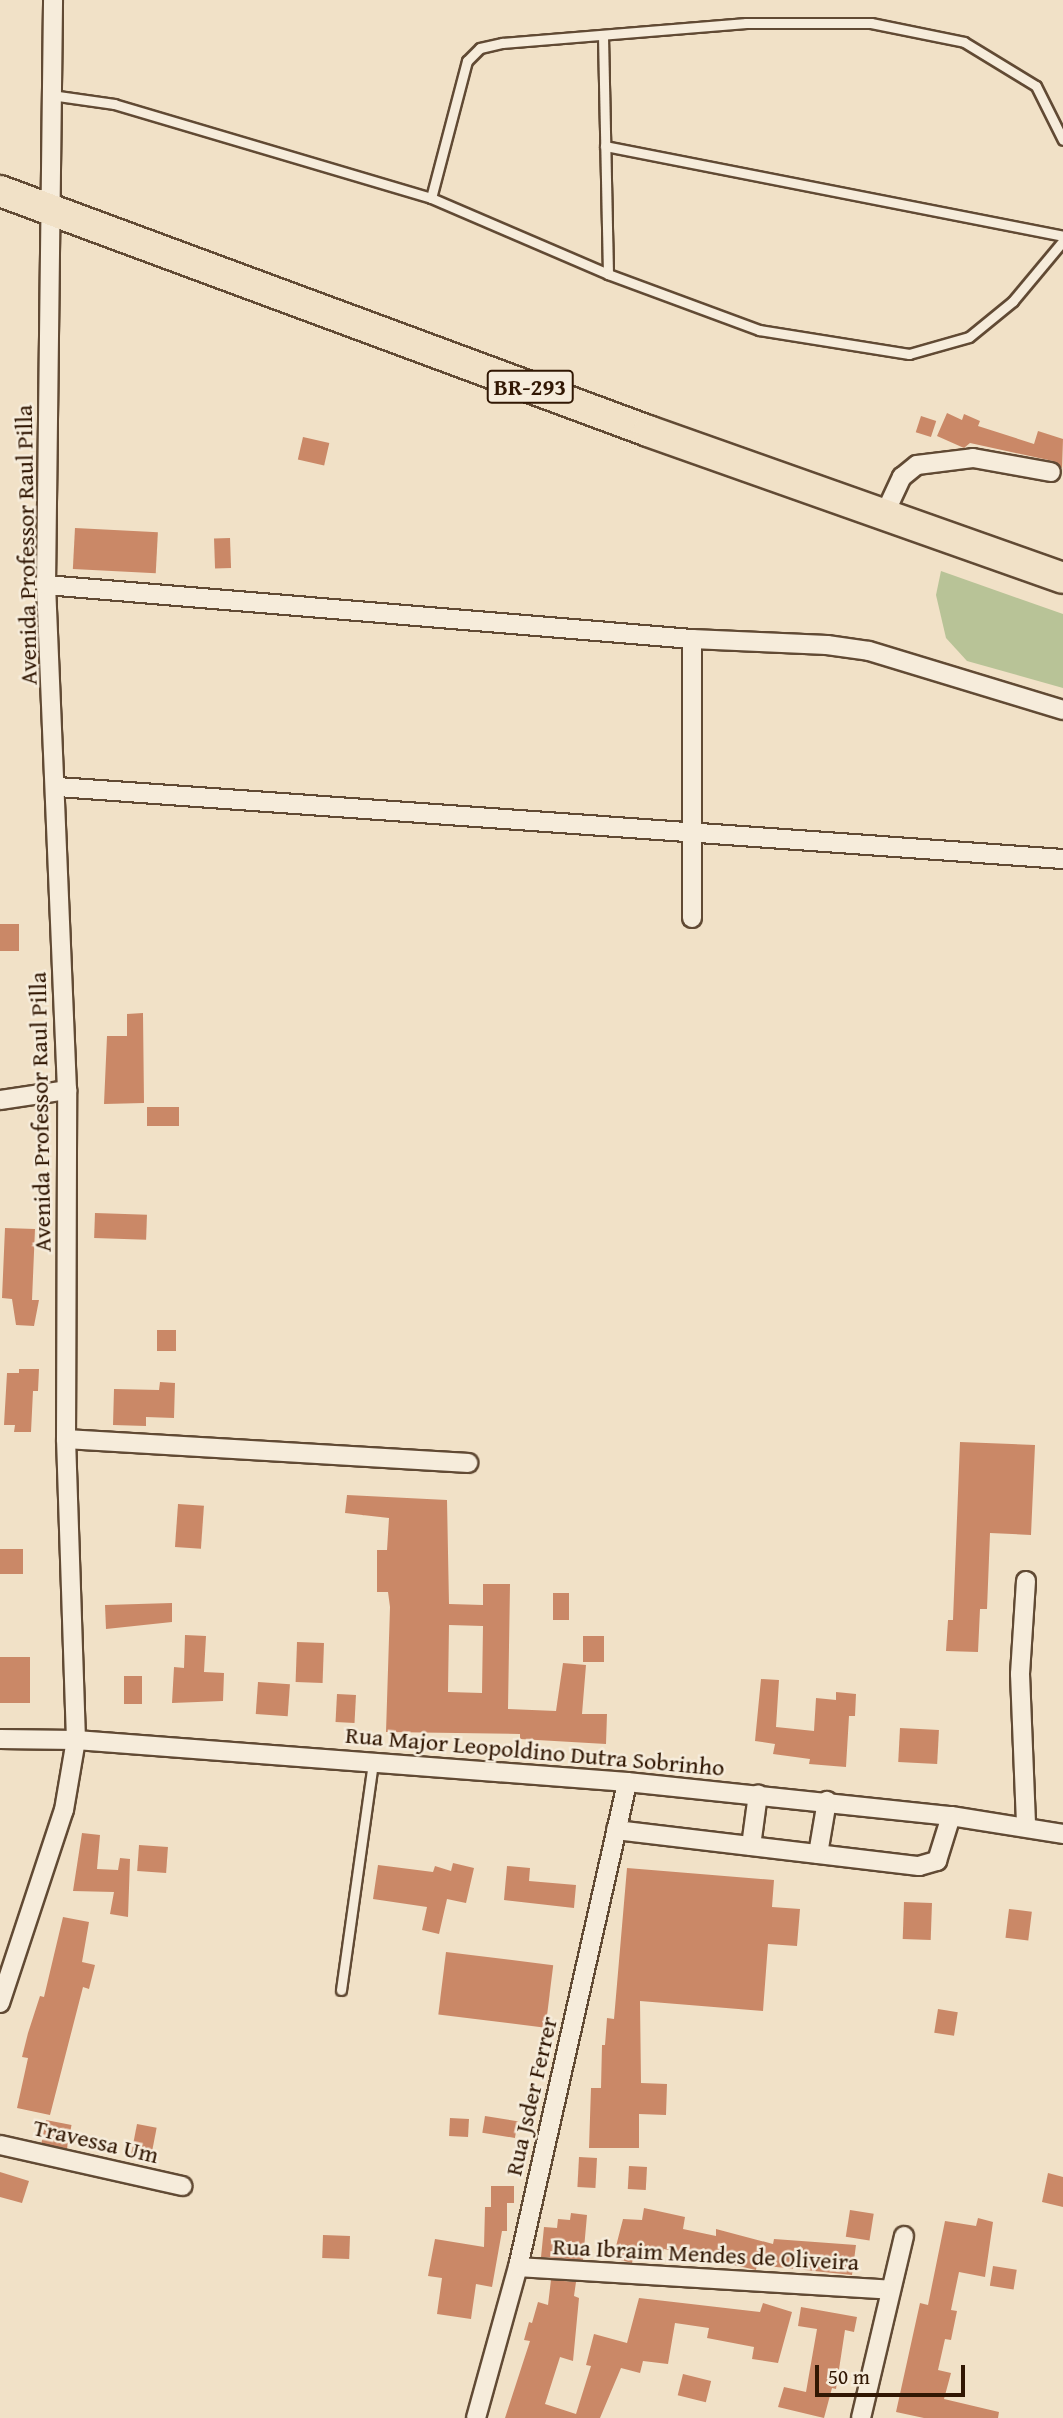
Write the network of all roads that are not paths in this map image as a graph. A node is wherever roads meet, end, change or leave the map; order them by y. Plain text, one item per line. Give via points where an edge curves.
1 (53, 0) edge
2 (603, 36) junction
3 (51, 95) junction
4 (1063, 140) edge
5 (605, 146) junction
6 (0, 191) edge
7 (431, 198) junction
8 (50, 209) junction
9 (1063, 239) edge
10 (608, 274) junction
11 (1051, 472) dead end
12 (885, 513) junction
13 (1063, 578) edge
14 (46, 585) junction
15 (692, 639) junction
16 (1063, 709) edge
17 (58, 787) junction
18 (694, 836) junction
19 (1063, 859) edge
20 (692, 918) dead end
21 (67, 1090) junction
22 (0, 1100) edge
23 (66, 1439) junction
24 (468, 1463) dead end
25 (1026, 1581) dead end
26 (0, 1739) edge
27 (76, 1740) junction
28 (373, 1762) junction
29 (626, 1782) junction
30 (758, 1794) junction
31 (827, 1801) junction
32 (951, 1816) junction
33 (1026, 1826) junction
34 (616, 1830) junction
35 (1063, 1834) edge
36 (751, 1846) junction
37 (818, 1854) junction
38 (341, 1990) dead end
39 (0, 2003) edge
40 (0, 2145) edge
41 (182, 2186) dead end
42 (904, 2236) dead end
43 (518, 2267) junction
44 (890, 2290) junction
45 (476, 2418) edge
46 (862, 2418) edge

1 - 3 street, Avenida Professor Raul Pilla
2 - 4 lane via 746,23 871,23 964,42 1036,86
2 - 5 lane
2 - 7 lane via 480,48 467,61
3 - 7 lane via 114,104
3 - 8 street, Avenida Professor Raul Pilla
5 - 9 lane
5 - 10 lane
6 - 8 highway, BR-293
7 - 10 lane
8 - 12 highway, BR-293 via 648,431
8 - 14 street, Avenida Professor Raul Pilla
9 - 10 lane via 1013,301 969,337 909,354 759,330
11 - 12 street via 973,458 917,465 902,477
12 - 13 highway, BR-293
14 - 15 street
14 - 17 street, Avenida Professor Raul Pilla
15 - 16 street via 869,651
15 - 18 street
17 - 18 street
17 - 21 street, Avenida Professor Raul Pilla
18 - 19 street
18 - 20 street
21 - 22 street
21 - 23 street, Avenida Professor Raul Pilla
23 - 24 street
23 - 27 street, Avenida Professor Raul Pilla
25 - 33 street via 1020,1674
26 - 27 street, Rua Major Leopoldino Dutra Sobrinho
27 - 28 street, Rua Major Leopoldino Dutra Sobrinho
27 - 39 street, Avenida Professor Raul Pilla via 61,1821
28 - 29 street, Rua Major Leopoldino Dutra Sobrinho
28 - 38 lane
29 - 30 street, Rua Major Leopoldino Dutra Sobrinho
29 - 34 street, Rua Jsder Ferrer
30 - 31 street, Rua Major Leopoldino Dutra Sobrinho
30 - 36 street
31 - 32 street, Rua Major Leopoldino Dutra Sobrinho
31 - 37 street
32 - 33 street, Rua Major Leopoldino Dutra Sobrinho
32 - 37 street via 937,1861 929,1865
33 - 35 street, Rua Major Leopoldino Dutra Sobrinho
34 - 36 street
34 - 43 street, Rua Jsder Ferrer
36 - 37 street
40 - 41 street, Travessa Um
42 - 44 street
43 - 44 street, Rua Ibraim Mendes de Oliveira
43 - 45 street, Rua Jsder Ferrer
44 - 46 street

